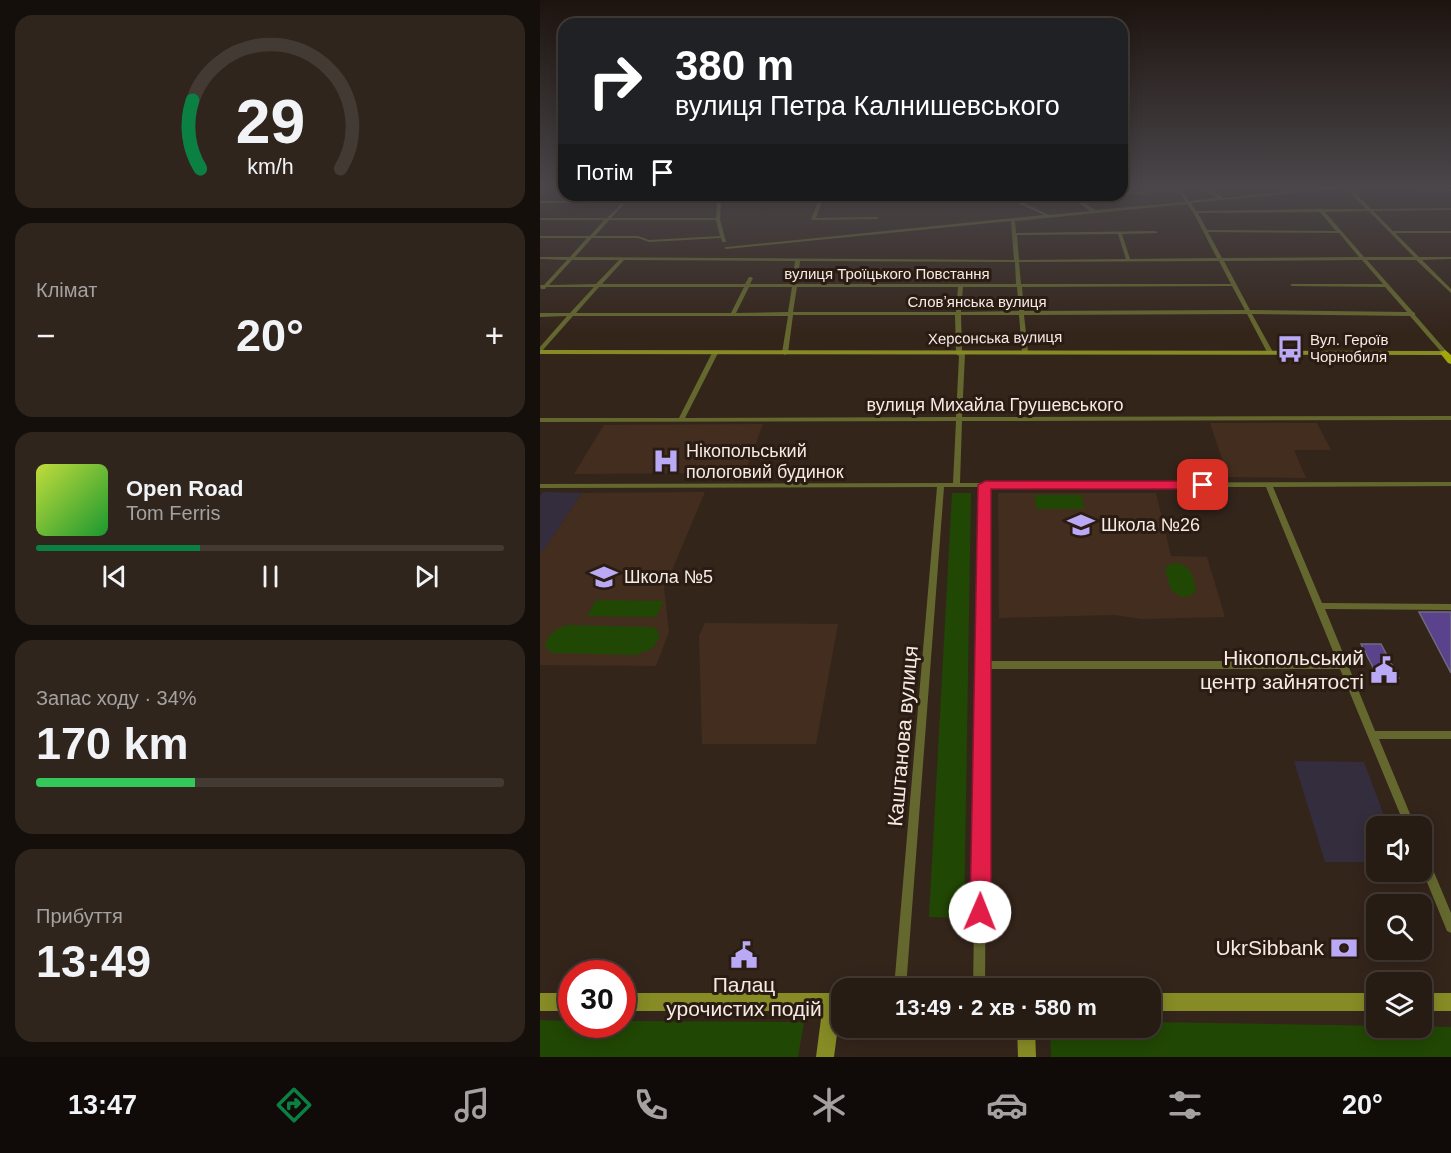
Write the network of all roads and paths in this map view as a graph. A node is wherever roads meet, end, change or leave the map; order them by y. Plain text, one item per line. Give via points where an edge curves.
1 (594, 234) edge
2 (861, 234) edge
3 (1015, 234) edge
4 (1120, 234) edge
5 (1207, 234) edge
6 (1342, 234) edge
7 (1394, 234) edge
8 (540, 237) edge
9 (592, 237) junction
10 (722, 237) joint
11 (726, 248) junction
12 (540, 258) edge
13 (571, 258) junction
14 (727, 258) junction
15 (1415, 258) junction
16 (1451, 258) edge
17 (622, 259) junction
18 (798, 259) junction
19 (1128, 259) junction
20 (1220, 259) junction
21 (1364, 259) junction
22 (1017, 261) junction
23 (751, 278) dead end
24 (1441, 282) junction
25 (1451, 283) edge
26 (1018, 285) junction
27 (1234, 285) junction
28 (1292, 285) dead end
29 (543, 286) edge
30 (598, 286) junction
31 (747, 286) junction
32 (794, 286) junction
33 (961, 286) junction
34 (1388, 286) junction
35 (540, 291) edge
36 (1451, 292) edge
37 (1249, 312) junction
38 (958, 313) junction
39 (734, 314) junction
40 (791, 314) junction
41 (1022, 314) junction
42 (1413, 314) junction
43 (540, 315) edge
44 (573, 315) junction
45 (540, 351) edge
46 (1025, 352) junction
47 (1270, 352) junction
48 (715, 353) junction
49 (785, 353) junction
50 (961, 354) junction
51 (1449, 355) edge
52 (1451, 418) edge
53 (540, 420) edge
54 (681, 420) junction
55 (959, 421) junction
56 (1451, 484) edge
57 (985, 485) junction
58 (1269, 485) junction
59 (540, 486) edge
60 (941, 486) junction
61 (956, 486) junction
62 (1318, 606) junction
63 (1451, 607) edge
64 (983, 665) junction
65 (1343, 665) junction
66 (1372, 735) junction
67 (1451, 735) edge
68 (1406, 816) edge
69 (1432, 881) edge
70 (1451, 927) edge
71 (901, 978) edge
72 (979, 978) edge
73 (540, 1002) edge
74 (558, 1002) edge
75 (636, 1002) edge
76 (831, 1002) edge
77 (1161, 1002) edge
78 (1366, 1002) edge
79 (1432, 1002) edge
80 (1451, 1002) edge
81 (831, 1030) edge
82 (1026, 1038) edge
83 (825, 1057) edge
84 (1027, 1057) edge

1 - 9 street
2 - 11 street
3 - 22 street
4 - 19 street
5 - 20 street
6 - 21 street
7 - 15 street
8 - 9 street
9 - 10 street via 638,237 649,241
9 - 13 street
10 - 11 street
11 - 14 street
12 - 13 street
13 - 17 street
13 - 29 street
14 - 17 street
14 - 18 street
15 - 16 street
15 - 21 street
15 - 24 street
17 - 30 street
18 - 22 street
18 - 32 street
19 - 20 street
19 - 22 street
20 - 21 street
20 - 27 street
21 - 34 street
22 - 26 street
23 - 31 street
24 - 25 street
24 - 36 street
26 - 27 street, вулиця Троїцького Повстання
26 - 33 street, вулиця Троїцького Повстання
26 - 41 street
27 - 37 street
28 - 34 street
29 - 30 street, вулиця Троїцького Повстання
29 - 35 street
30 - 31 street, вулиця Троїцького Повстання
30 - 44 street
31 - 32 street, вулиця Троїцького Повстання
31 - 39 street
32 - 33 street, вулиця Троїцького Повстання
32 - 40 street
33 - 38 street
34 - 42 street
37 - 41 street, Словʼянська вулиця
37 - 42 street, Словʼянська вулиця
37 - 47 street
38 - 40 street, Словʼянська вулиця
38 - 41 street, Словʼянська вулиця
38 - 50 street
39 - 40 street, Словʼянська вулиця
39 - 44 street, Словʼянська вулиця
40 - 49 street
41 - 46 street
42 - 51 street
43 - 44 street, Словʼянська вулиця
44 - 45 street
45 - 48 main road, Херсонська вулиця
46 - 47 main road, Херсонська вулиця
46 - 50 main road, Херсонська вулиця
47 - 51 main road, Херсонська вулиця
48 - 49 main road, Херсонська вулиця
48 - 54 street
49 - 50 main road, Херсонська вулиця
50 - 55 street
52 - 55 street, вулиця Михайла Грушевського
53 - 54 street, вулиця Михайла Грушевського
54 - 55 street, вулиця Михайла Грушевського
55 - 61 street
56 - 58 street
57 - 58 street
57 - 61 street
57 - 64 street
58 - 62 street
59 - 60 street
60 - 61 street
60 - 71 street, Каштанова вулиця
62 - 63 street
62 - 65 street
64 - 65 street
64 - 72 street
65 - 66 street
66 - 67 street
66 - 68 street
69 - 70 street
73 - 74 main road
75 - 76 main road
77 - 78 main road
79 - 80 main road
81 - 83 main road
82 - 84 main road

